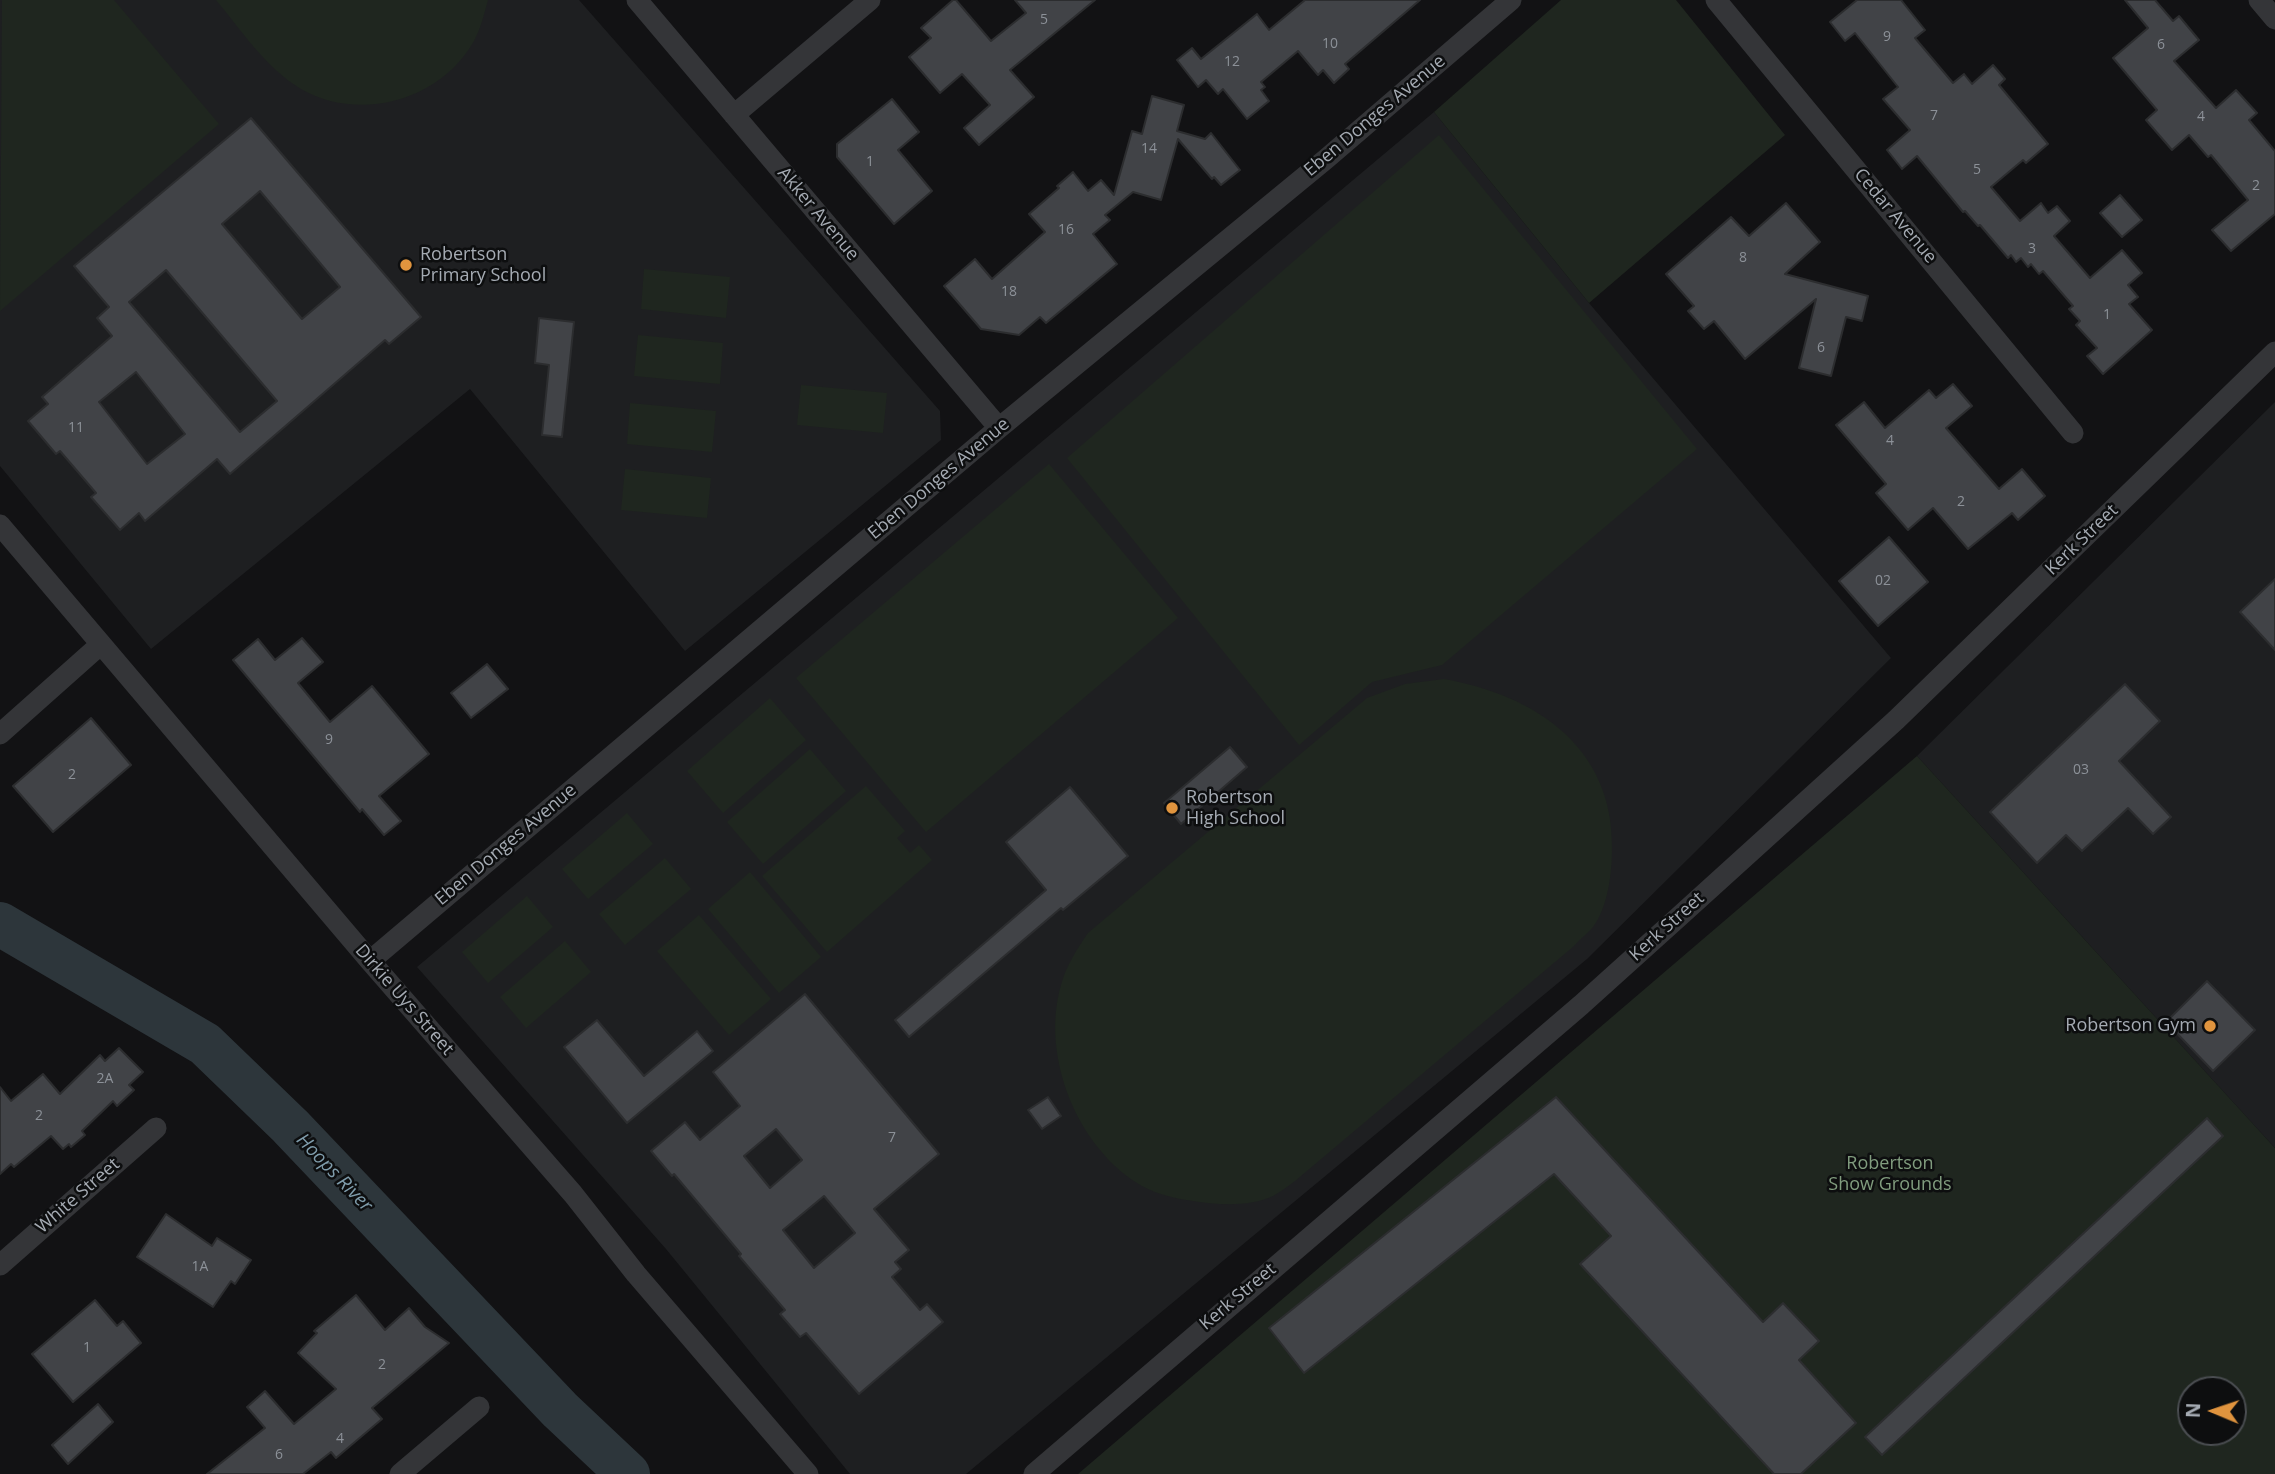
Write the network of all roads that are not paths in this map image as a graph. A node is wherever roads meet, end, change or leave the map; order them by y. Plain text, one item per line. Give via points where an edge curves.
1 (637, 0) edge
2 (870, 0) edge
3 (1511, 0) edge
4 (1716, 0) edge
5 (2259, 0) edge
6 (2275, 19) edge
7 (734, 115) junction
8 (2275, 352) edge
9 (999, 428) junction
10 (2074, 433) dead end
11 (0, 525) edge
12 (100, 645) junction
13 (0, 734) edge
14 (370, 961) junction
15 (156, 1128) dead end
16 (0, 1265) edge
17 (479, 1407) dead end
18 (400, 1474) edge
19 (808, 1474) edge
20 (1034, 1474) edge

1 - 7 street, Akker Avenue
2 - 7 street
3 - 9 street, Eben Donges Avenue
4 - 10 street, Cedar Avenue
5 - 6 street
7 - 9 street, Akker Avenue
8 - 20 street, Kerk Street via 1896,720 1581,1006
9 - 14 street, Eben Donges Avenue
11 - 12 street, Dirkie Uys Street
12 - 13 street
12 - 14 street, Dirkie Uys Street
14 - 19 street, Dirkie Uys Street
15 - 16 street, White Street
17 - 18 street

